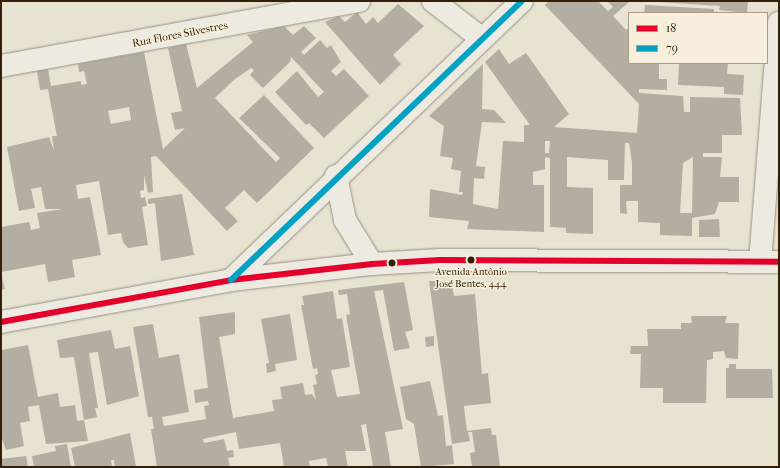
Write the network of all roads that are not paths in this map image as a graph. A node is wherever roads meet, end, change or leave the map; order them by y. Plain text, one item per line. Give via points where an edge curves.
1 (359, 1) edge
2 (433, 1) edge
3 (522, 1) edge
4 (779, 23) edge
5 (481, 38) junction
6 (1, 66) edge
7 (336, 176) junction
8 (770, 262) edge
9 (372, 264) junction
10 (231, 280) junction
11 (1, 322) edge

1 - 6 street, Rua Flores Silvestres
2 - 5 street
3 - 5 street
4 - 8 street
5 - 7 street
7 - 9 street via 345,220
7 - 10 street
8 - 9 street via 440,260
9 - 10 street
10 - 11 street

